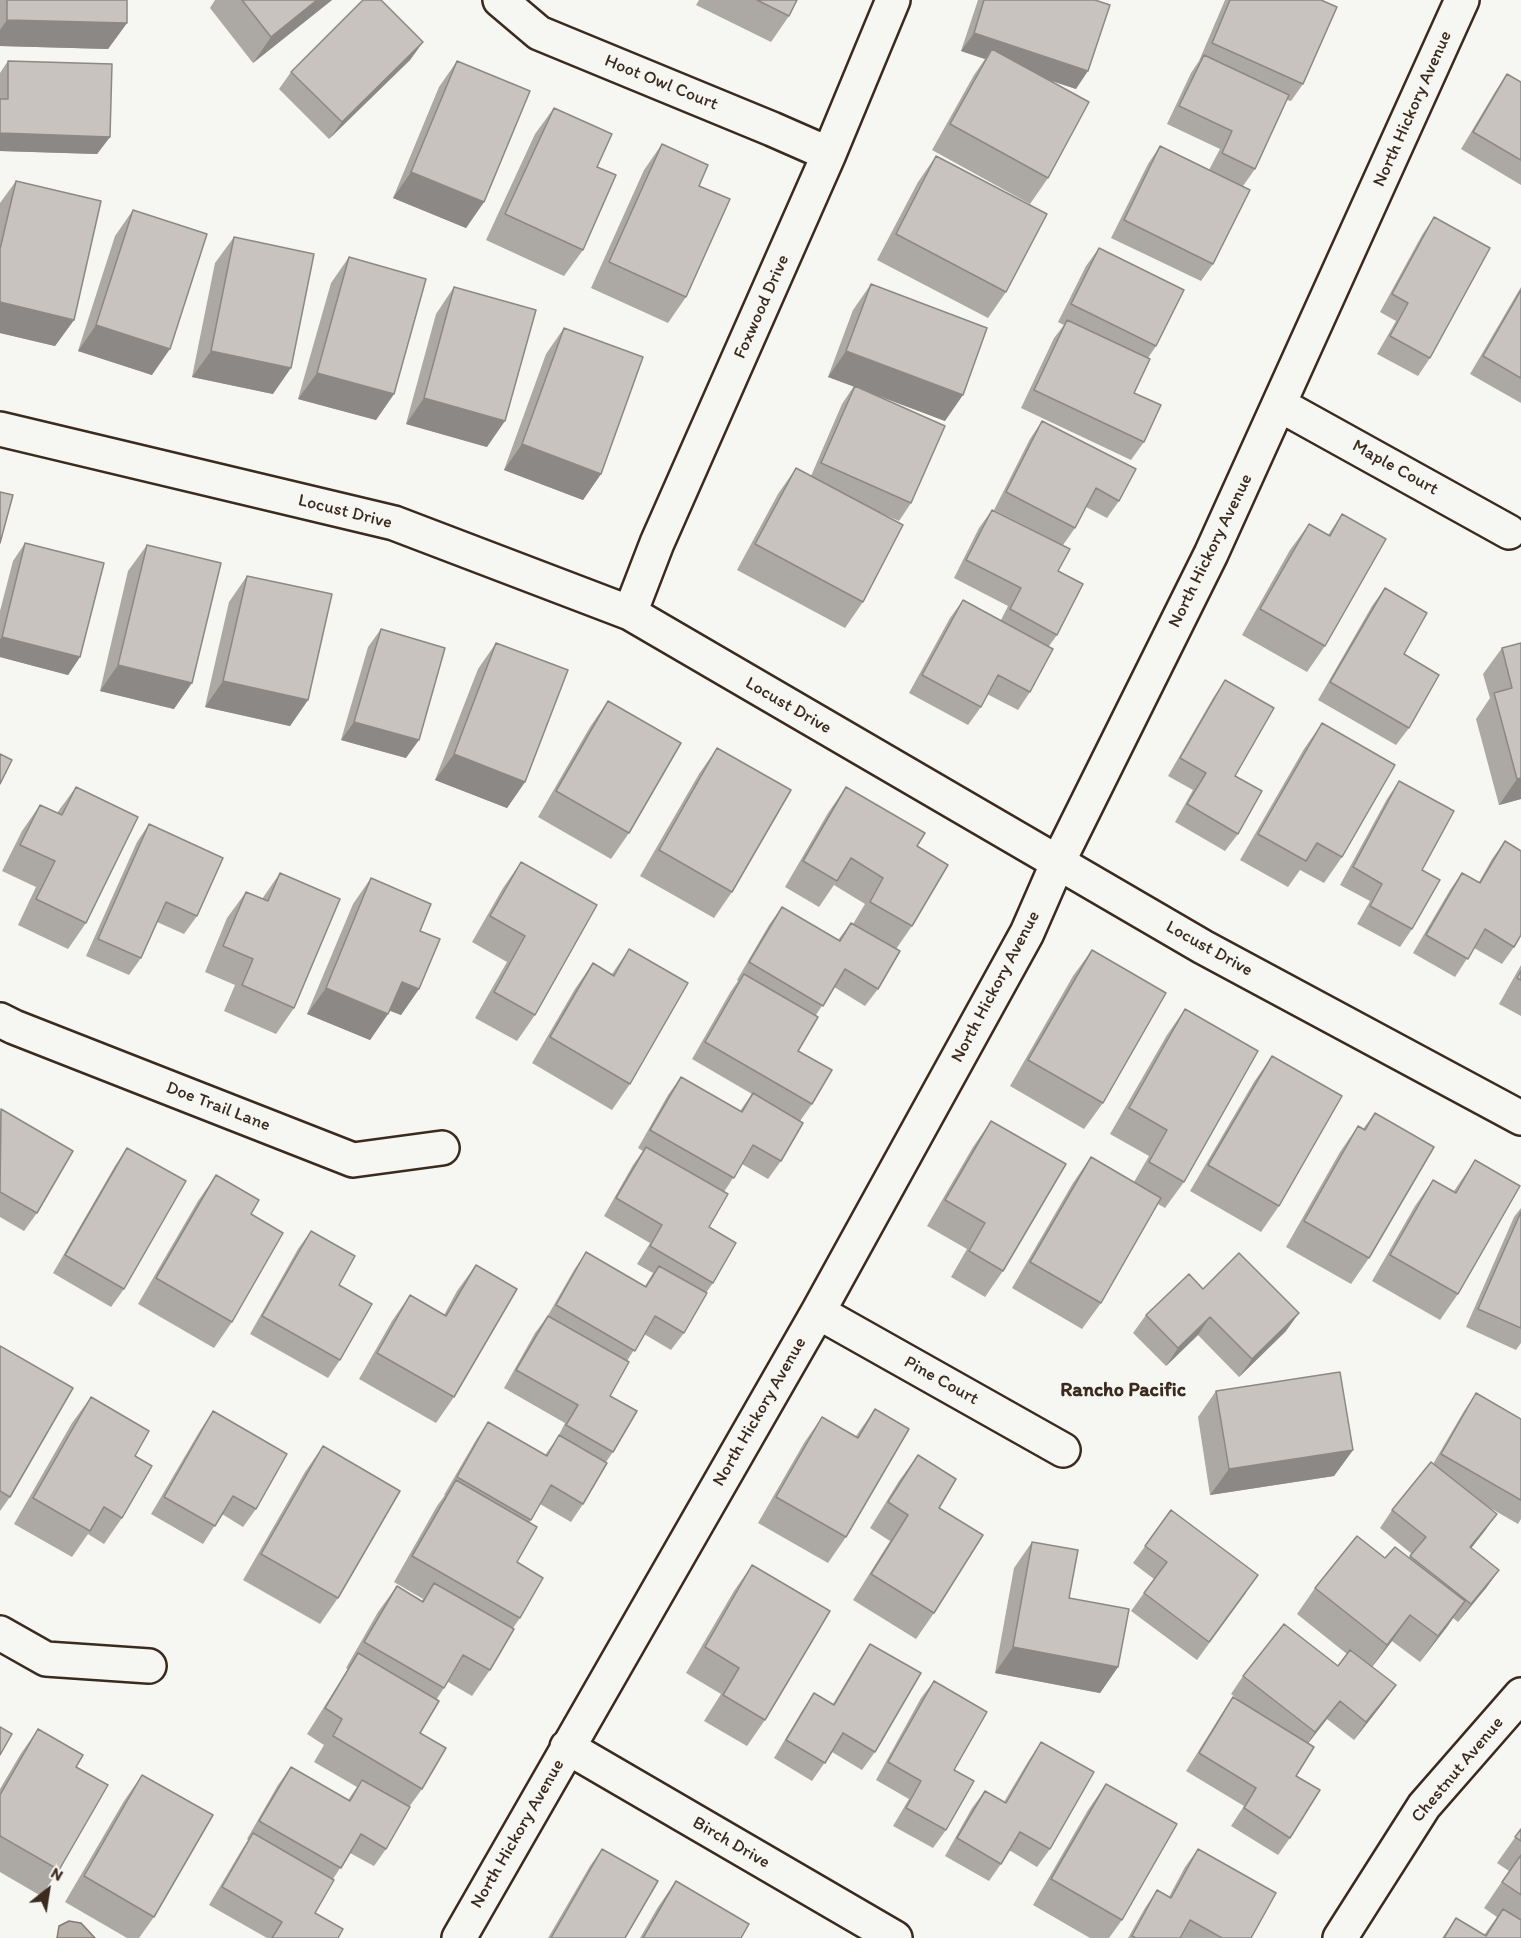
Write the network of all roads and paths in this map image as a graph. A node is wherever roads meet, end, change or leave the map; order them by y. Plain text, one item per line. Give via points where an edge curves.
1 (500, 0) edge
2 (893, 0) edge
3 (1462, 0) edge
4 (829, 154) junction
5 (1280, 405) junction
6 (0, 429) edge
7 (1509, 532) dead end
8 (630, 613) junction
9 (1058, 862) junction
10 (0, 1020) edge
11 (1521, 1118) edge
12 (442, 1148) dead end
13 (818, 1312) junction
14 (1063, 1450) dead end
15 (0, 1633) edge
16 (149, 1666) dead end
17 (1521, 1695) edge
18 (567, 1747) junction
19 (459, 1938) edge
20 (895, 1938) edge
21 (1340, 1938) edge

1 - 4 street, Hoot Owl Court via 539,33
2 - 4 street, Foxwood Drive
3 - 5 street, North Hickory Avenue
4 - 8 street, Foxwood Drive via 657,543
5 - 7 street, Maple Court
5 - 9 street, North Hickory Avenue via 1211,554
6 - 8 street, Locust Drive via 394,523
8 - 9 street, Locust Drive
9 - 11 street, Locust Drive via 1203,946
9 - 13 street, North Hickory Avenue via 1027,933
10 - 12 street, Doe Trail Lane via 353,1160
13 - 14 street, Pine Court
13 - 18 street, North Hickory Avenue
15 - 16 street via 46,1659
17 - 21 street, Chestnut Avenue via 1424,1806
18 - 19 street, North Hickory Avenue
18 - 20 street, Birch Drive

